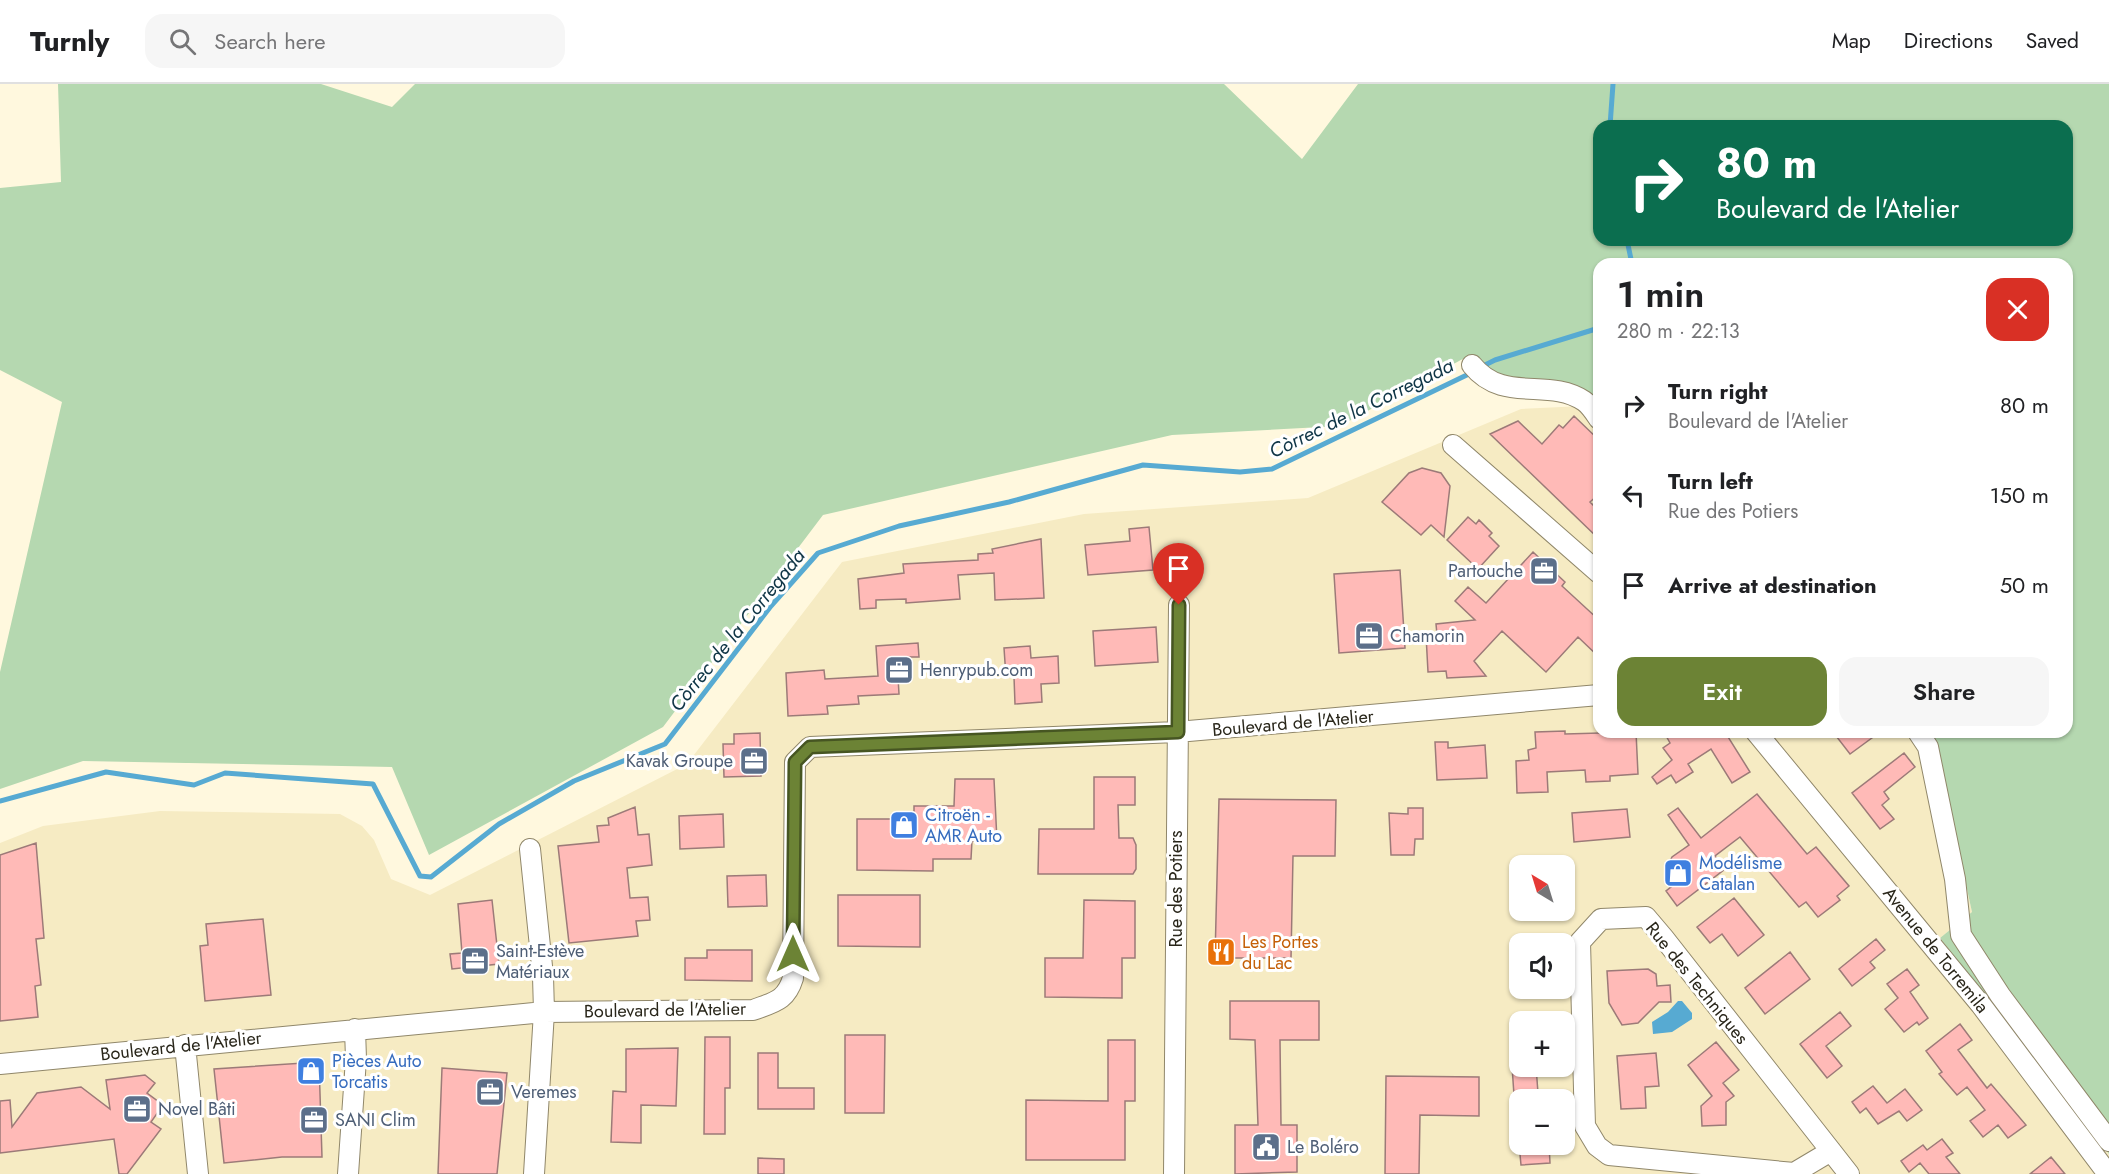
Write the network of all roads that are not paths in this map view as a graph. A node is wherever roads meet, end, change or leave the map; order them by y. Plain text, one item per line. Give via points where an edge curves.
1 (1477, 370) dead end
2 (1593, 411) edge
3 (1453, 445) dead end
4 (1593, 568) edge
5 (1179, 605) dead end
6 (1593, 697) edge
7 (1178, 732) junction
8 (1761, 738) edge
9 (1922, 738) edge
10 (530, 849) dead end
11 (544, 1012) junction
12 (355, 1029) junction
13 (185, 1046) junction
14 (0, 1064) edge
15 (2109, 1141) edge
16 (1831, 1151) junction
17 (198, 1174) edge
18 (348, 1174) edge
19 (534, 1174) edge
20 (1174, 1174) edge
21 (1849, 1174) edge
22 (2108, 1174) edge

1 - 2 street via 1513,388 1562,390 1586,402
3 - 4 street
5 - 7 street, Rue des Potiers
6 - 7 street, Boulevard de l'Atelier
7 - 11 street, Boulevard de l'Atelier via 810,747 795,762 793,978 789,992 753,1010
7 - 20 street, Rue des Potiers
8 - 22 street, Avenue de Torremila via 1981,1005
9 - 15 street via 1928,747 1955,879 1961,935 2000,995
10 - 11 street
11 - 12 street, Boulevard de l'Atelier
11 - 19 street
12 - 13 street, Boulevard de l'Atelier
12 - 18 street
13 - 14 street, Boulevard de l'Atelier
13 - 17 street
16 - 16 street, Rue des Techniques via 1646,917 1601,919 1580,942 1585,1126 1596,1146 1609,1155 1794,1173
16 - 21 street, Rue des Techniques

